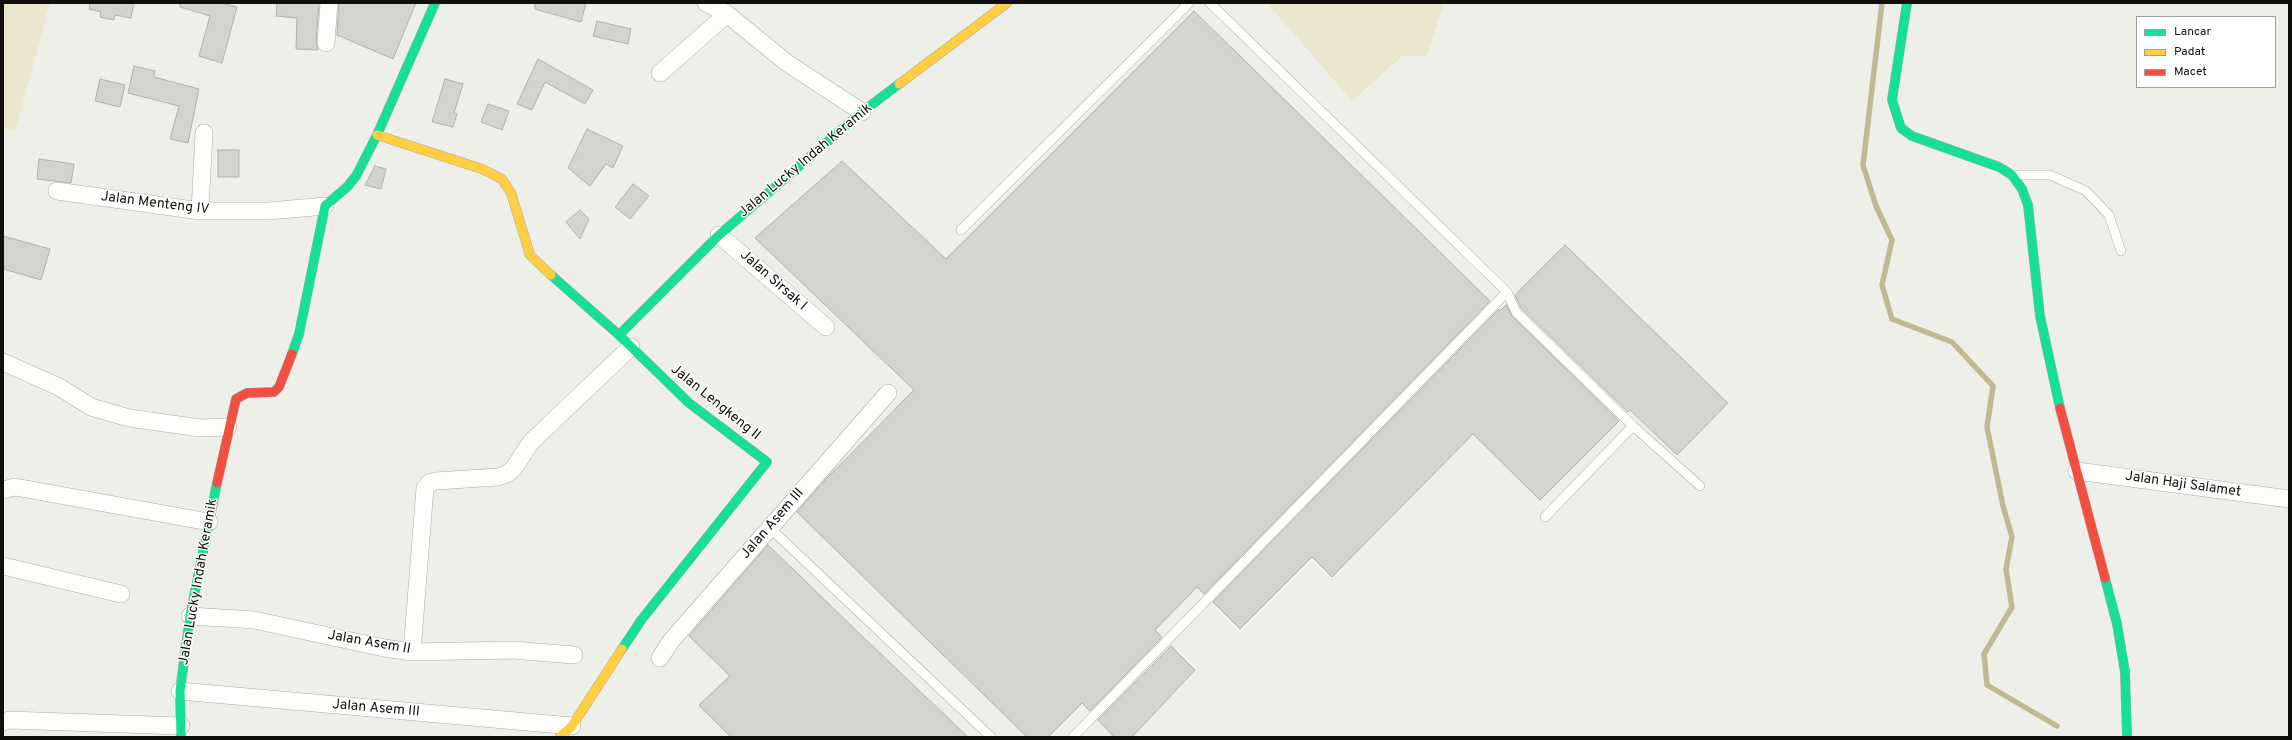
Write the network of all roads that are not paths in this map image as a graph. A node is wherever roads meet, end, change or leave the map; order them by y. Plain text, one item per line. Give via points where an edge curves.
1 (329, 3) edge
2 (435, 3) edge
3 (706, 3) edge
4 (1007, 3) edge
5 (1189, 3) edge
6 (1210, 3) edge
7 (1907, 3) edge
8 (727, 14) junction
9 (326, 43) dead end
10 (660, 73) dead end
11 (862, 112) junction
12 (204, 133) dead end
13 (377, 135) junction
14 (2012, 175) junction
15 (57, 191) dead end
16 (325, 206) junction
17 (200, 212) junction
18 (962, 230) dead end
19 (719, 235) junction
20 (2120, 250) dead end
21 (1506, 292) junction
22 (826, 327) dead end
23 (619, 334) junction
24 (631, 347) junction
25 (10, 365) edge
26 (888, 392) dead end
27 (1633, 426) junction
28 (228, 427) junction
29 (2077, 471) junction
30 (1700, 486) dead end
31 (3, 490) edge
32 (2289, 499) edge
33 (1545, 517) dead end
34 (209, 522) junction
35 (770, 528) junction
36 (3, 566) edge
37 (121, 594) dead end
38 (190, 616) junction
39 (412, 652) junction
40 (574, 655) dead end
41 (660, 658) dead end
42 (180, 691) junction
43 (3, 722) edge
44 (566, 731) edge
45 (181, 732) edge
46 (990, 737) edge
47 (1073, 737) edge
48 (2127, 737) edge

1 - 9 street
2 - 13 street
3 - 8 street
4 - 11 street, Jalan Lucky Indah Keramik
5 - 18 lane
6 - 21 lane
7 - 14 street via 1892,100 1901,128 1912,136 1999,167
8 - 10 street
8 - 11 street via 786,63
11 - 19 street, Jalan Lucky Indah Keramik
12 - 17 street
13 - 16 street via 348,187
13 - 23 street, Jalan Lengkeng II via 502,179 511,193 530,255
14 - 20 lane via 2050,175 2086,191 2109,215
14 - 29 street via 2022,189 2028,205 2040,316
15 - 17 street, Jalan Menteng IV
16 - 17 street, Jalan Menteng IV via 269,211
16 - 28 street, Jalan Lucky Indah Keramik via 299,334 284,375 274,392 247,393 236,399
19 - 22 street, Jalan Sirsak I
19 - 23 street, Jalan Lucky Indah Keramik
21 - 27 lane via 1516,312
21 - 47 lane
23 - 24 street, Jalan Lengkeng II
24 - 39 street via 531,442 507,474 436,481 429,483 425,488
24 - 44 street, Jalan Lengkeng II via 689,404 767,462 642,619
25 - 28 street via 59,388 90,407 129,418 200,428
26 - 35 street, Jalan Asem III
27 - 30 lane
27 - 33 lane
28 - 34 street, Jalan Lucky Indah Keramik
29 - 32 street, Jalan Haji Salamet
29 - 48 street via 2117,624 2125,672
31 - 34 street via 15,487
34 - 38 street, Jalan Lucky Indah Keramik
35 - 41 street, Jalan Asem III via 671,641
35 - 46 lane
36 - 37 street
38 - 39 street, Jalan Asem II via 254,620
38 - 42 street, Jalan Lucky Indah Keramik
39 - 40 street, Jalan Asem II via 512,650
42 - 44 street, Jalan Asem III
42 - 45 street, Jalan Lucky Indah Keramik
43 - 45 street via 9,720

